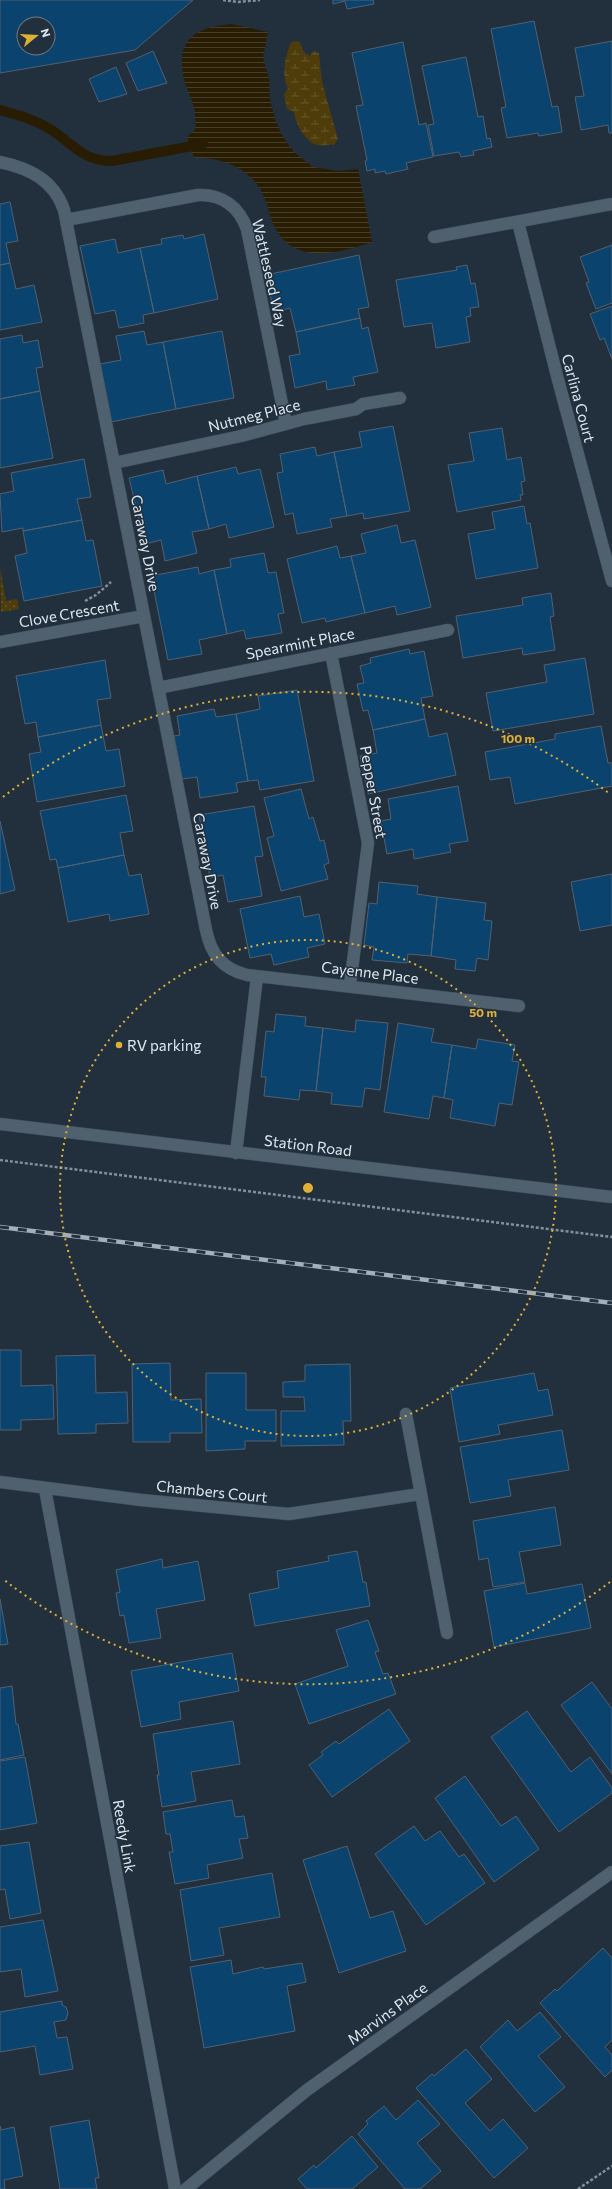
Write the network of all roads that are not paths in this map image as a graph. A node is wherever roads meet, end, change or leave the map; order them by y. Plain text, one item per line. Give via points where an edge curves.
1 (0, 162) edge
2 (612, 204) edge
3 (66, 220) junction
4 (518, 222) junction
5 (434, 237) dead end
6 (400, 398) dead end
7 (286, 424) junction
8 (114, 463) junction
9 (612, 581) edge
10 (144, 616) junction
11 (448, 630) dead end
12 (0, 642) edge
13 (331, 653) junction
14 (158, 688) junction
15 (221, 962) joint
16 (257, 977) junction
17 (350, 986) junction
18 (519, 1006) dead end
19 (0, 1124) edge
20 (236, 1153) junction
21 (612, 1197) edge
22 (406, 1414) dead end
23 (0, 1482) edge
24 (45, 1489) junction
25 (420, 1494) junction
26 (447, 1633) dead end
27 (612, 1872) edge
28 (174, 2189) edge
29 (186, 2189) edge

1 - 3 street, Caraway Drive via 30,171 46,182 60,199
2 - 4 street
3 - 7 street, Wattleseed Way via 198,194 215,196 231,204 247,229
3 - 8 street, Caraway Drive
4 - 5 street
4 - 9 street, Carlina Court
6 - 7 street, Nutmeg Place via 363,404 356,409
7 - 8 street, Nutmeg Place
8 - 10 street, Caraway Drive
10 - 12 street, Clove Crescent
10 - 14 street, Caraway Drive
11 - 13 street, Spearmint Place
13 - 14 street, Spearmint Place
13 - 17 street, Pepper Street via 368,843
14 - 15 street, Caraway Drive via 206,930 212,950
15 - 16 street, Cayenne Place via 234,972
16 - 17 street, Cayenne Place
16 - 20 street
17 - 18 street, Cayenne Place
19 - 20 street, Station Road
20 - 21 street, Station Road
22 - 25 street
23 - 24 street, Chambers Court
24 - 25 street, Chambers Court via 290,1514
24 - 28 street, Reedy Link
25 - 26 street
27 - 29 street, Marvins Place via 307,2090

